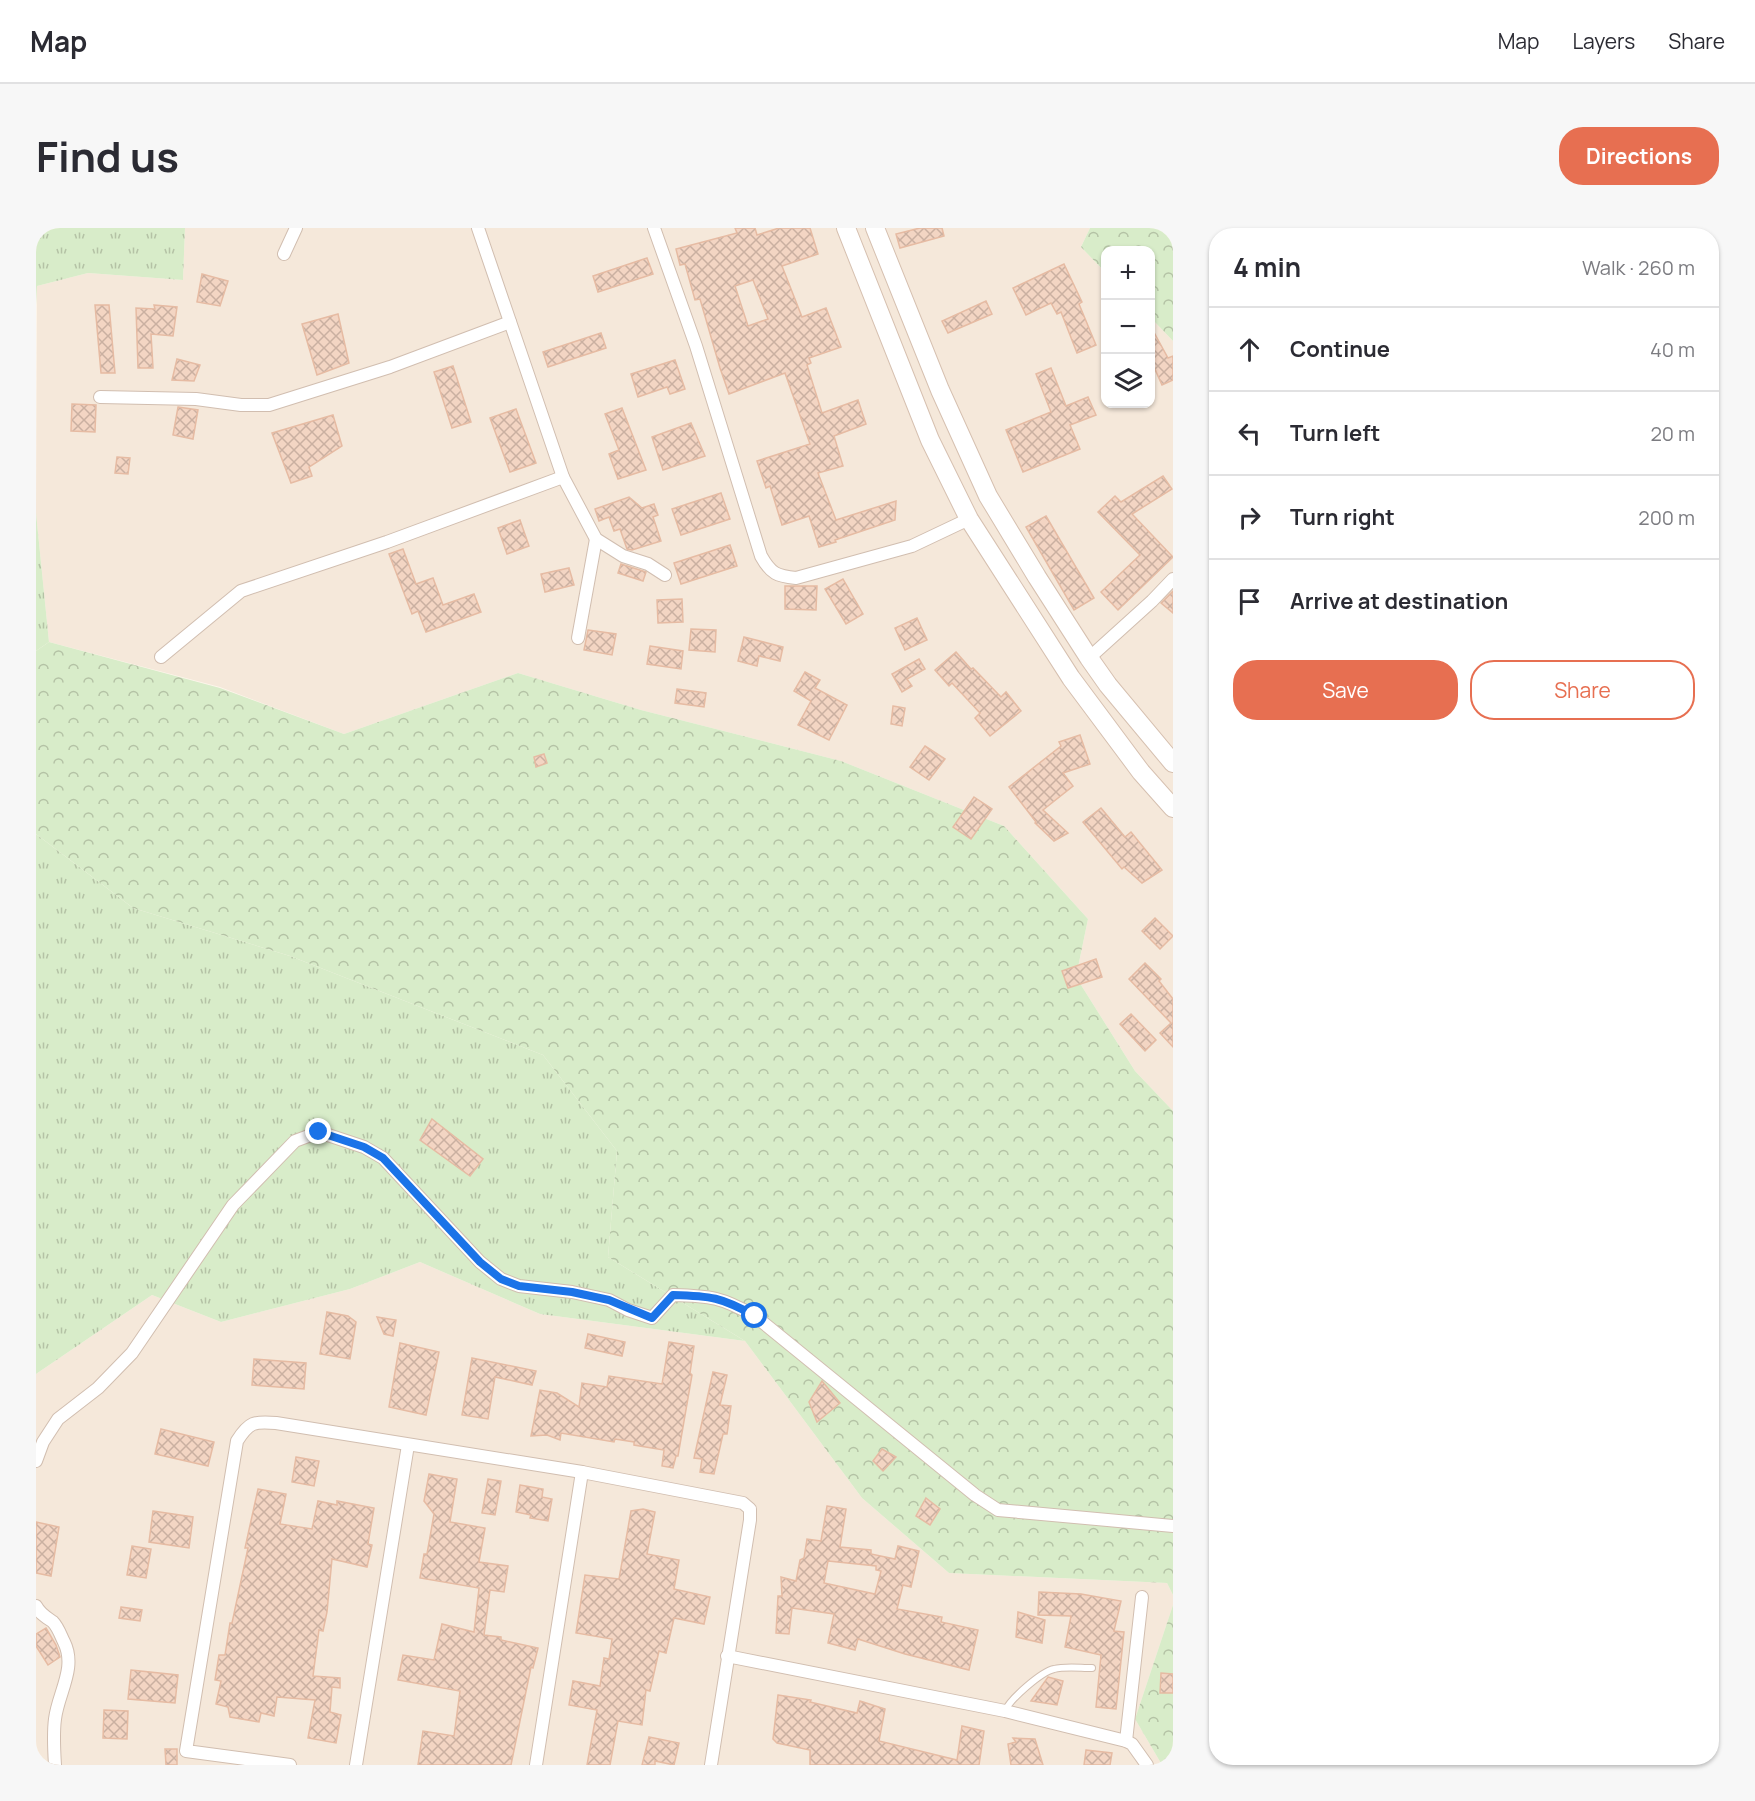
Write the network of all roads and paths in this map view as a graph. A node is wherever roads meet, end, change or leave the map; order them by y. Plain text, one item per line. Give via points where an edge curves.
1 (296, 228) edge
2 (478, 228) edge
3 (654, 228) edge
4 (846, 228) edge
5 (875, 228) edge
6 (284, 254) dead end
7 (510, 322) junction
8 (100, 397) dead end
9 (563, 477) junction
10 (969, 519) junction
11 (596, 539) junction
12 (665, 575) dead end
13 (1173, 579) edge
14 (578, 638) dead end
15 (161, 657) dead end
16 (1089, 658) junction
17 (1173, 762) edge
18 (1173, 808) edge
19 (408, 1445) junction
20 (36, 1461) edge
21 (582, 1472) junction
22 (1173, 1526) edge
23 (1142, 1597) dead end
24 (37, 1612) edge
25 (728, 1656) junction
26 (1092, 1668) dead end
27 (1005, 1711) junction
28 (1126, 1741) junction
29 (186, 1751) junction
30 (55, 1765) edge
31 (183, 1765) edge
32 (290, 1765) edge
33 (356, 1765) edge
34 (536, 1765) edge
35 (711, 1765) edge
36 (1146, 1765) edge

1 - 6 street
2 - 7 street
3 - 10 street via 768,570 796,578 912,546
4 - 10 street via 930,440
5 - 16 street via 940,390 988,495
7 - 8 street via 390,367 269,405
7 - 9 street
9 - 11 street
9 - 15 street via 241,591
10 - 18 street via 1071,678
11 - 12 street
11 - 14 street
13 - 16 street
16 - 17 street
19 - 21 street
19 - 29 street via 276,1423 257,1422 245,1429 237,1441
19 - 33 street
20 - 22 street via 58,1419 98,1389 132,1353 233,1205 295,1141 319,1132 364,1147 383,1158 480,1262 501,1279 519,1286 609,1300 652,1318 673,1295 727,1301 755,1316 998,1510
21 - 25 street via 743,1503 750,1509
21 - 34 street
23 - 28 street
24 - 30 street via 55,1624 66,1645 68,1661 55,1717
25 - 27 street
25 - 35 street
26 - 27 lane via 1055,1668 1045,1672
27 - 28 street
28 - 36 street
29 - 31 street
29 - 32 street

